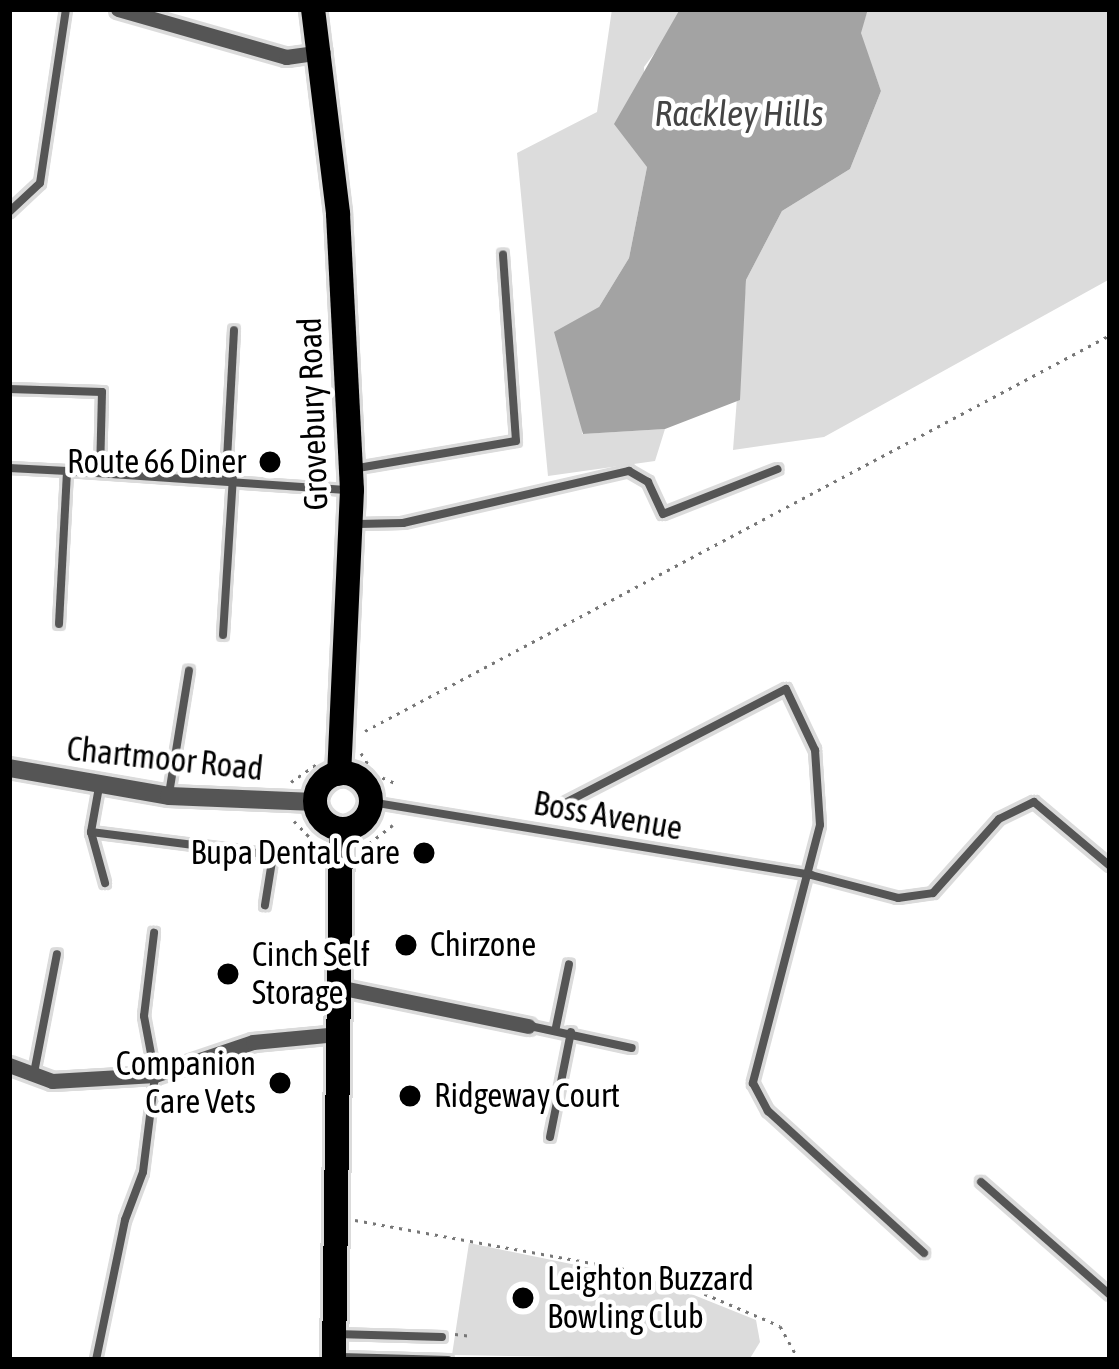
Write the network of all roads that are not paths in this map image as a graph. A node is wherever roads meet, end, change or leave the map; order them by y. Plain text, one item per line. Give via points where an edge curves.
1 (66, 9) edge
2 (118, 9) edge
3 (313, 9) edge
4 (161, 15) edge
5 (323, 52) junction
6 (9, 212) edge
7 (503, 254) dead end
8 (234, 330) dead end
9 (9, 388) edge
10 (9, 468) edge
11 (778, 470) dead end
12 (68, 471) junction
13 (100, 472) junction
14 (230, 478) junction
15 (351, 480) junction
16 (350, 524) junction
17 (59, 625) dead end
18 (223, 635) dead end
19 (190, 670) dead end
20 (330, 767) junction
21 (9, 768) edge
22 (99, 787) junction
23 (169, 796) junction
24 (315, 802) junction
25 (371, 802) junction
26 (561, 806) dead end
27 (341, 830) junction
28 (91, 832) junction
29 (1110, 866) edge
30 (811, 875) junction
31 (105, 883) dead end
32 (266, 904) dead end
33 (154, 933) dead end
34 (57, 954) dead end
35 (568, 964) dead end
36 (338, 987) junction
37 (528, 1026) joint
38 (556, 1028) junction
39 (571, 1032) junction
40 (337, 1034) junction
41 (632, 1048) dead end
42 (9, 1065) edge
43 (34, 1074) junction
44 (155, 1075) junction
45 (550, 1137) dead end
46 (981, 1181) dead end
47 (924, 1253) dead end
48 (1110, 1295) edge
49 (442, 1337) dead end
50 (334, 1350) edge
51 (96, 1360) edge
52 (448, 1360) edge

1 - 6 lane via 40,183
2 - 4 street
3 - 5 main road, Grovebury Road
4 - 5 street via 286,57
5 - 15 main road, Grovebury Road
7 - 15 lane via 516,441
8 - 14 lane
9 - 13 lane via 102,392
10 - 12 lane
11 - 16 lane via 663,514 648,482 629,471 403,523
12 - 13 lane
12 - 17 lane
13 - 14 lane
14 - 15 lane
14 - 18 lane
15 - 16 main road, Grovebury Road
16 - 20 main road, Grovebury Road
19 - 23 lane
20 - 24 main road
20 - 25 main road via 362,781
21 - 22 street, Chartmoor Road
22 - 23 street, Chartmoor Road
22 - 28 lane
23 - 24 street, Chartmoor Road
24 - 27 main road via 321,819
25 - 27 main road via 364,820
25 - 30 lane, Boss Avenue
26 - 30 lane via 786,689 820,769
27 - 36 main road
28 - 31 lane
28 - 32 lane via 273,855
29 - 30 lane, Boss Avenue via 1034,802 999,819 933,892 898,898
30 - 47 lane via 756,1095
33 - 44 lane via 144,1016
34 - 43 lane
35 - 38 lane
36 - 37 street
36 - 40 main road
37 - 38 lane
38 - 39 lane
39 - 41 lane
39 - 45 lane
40 - 44 street via 253,1042
40 - 50 main road
42 - 43 street
43 - 44 street via 52,1081
44 - 51 lane via 143,1172 124,1220
46 - 48 lane
49 - 50 lane
50 - 52 lane

